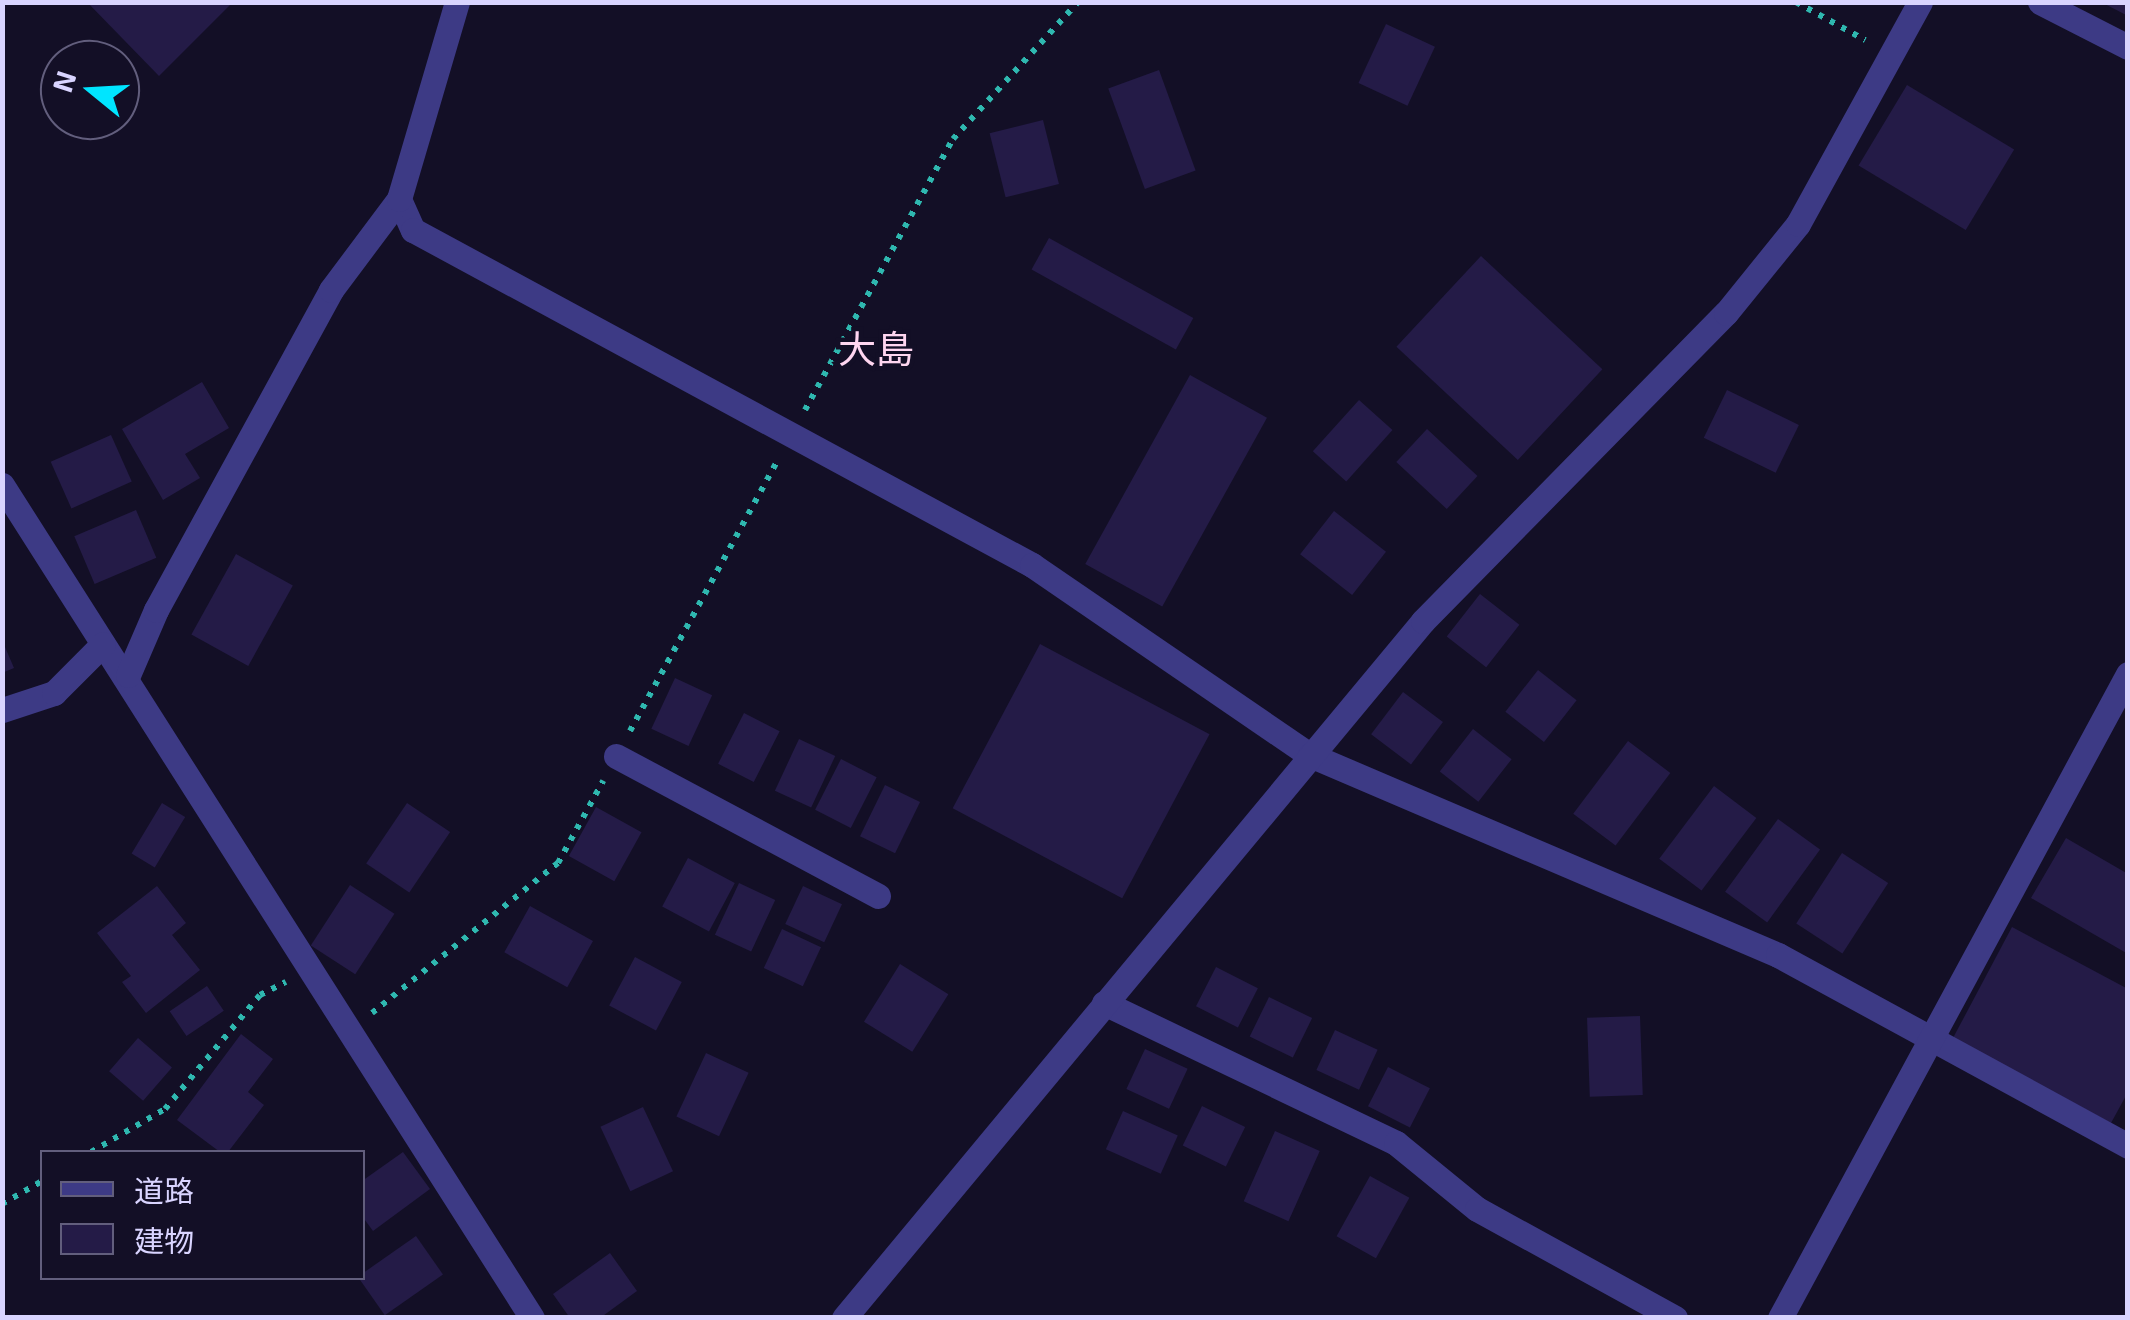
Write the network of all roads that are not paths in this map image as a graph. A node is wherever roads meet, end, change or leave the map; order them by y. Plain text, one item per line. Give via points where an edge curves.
1 (457, 2) edge
2 (1920, 2) edge
3 (2040, 2) edge
4 (2128, 47) edge
5 (398, 199) junction
6 (2, 485) edge
7 (103, 644) junction
8 (128, 674) junction
9 (2128, 674) edge
10 (2, 710) edge
11 (1310, 755) junction
12 (616, 756) road end
13 (878, 896) dead end
14 (1104, 1003) junction
15 (1928, 1038) junction
16 (2128, 1146) edge
17 (532, 1318) edge
18 (844, 1318) edge
19 (1675, 1318) edge
20 (1780, 1318) edge

1 - 5 street
2 - 11 street via 1798,224 1726,313 1423,621
3 - 4 street
5 - 8 street via 331,290 156,610
5 - 11 street via 413,230 1032,565
6 - 7 street
7 - 8 street
7 - 10 street via 54,694
8 - 17 street
9 - 15 street
11 - 14 street
11 - 15 street via 1778,954
12 - 13 street
14 - 18 street
14 - 19 street via 1396,1142 1478,1209
15 - 16 street
15 - 20 street

